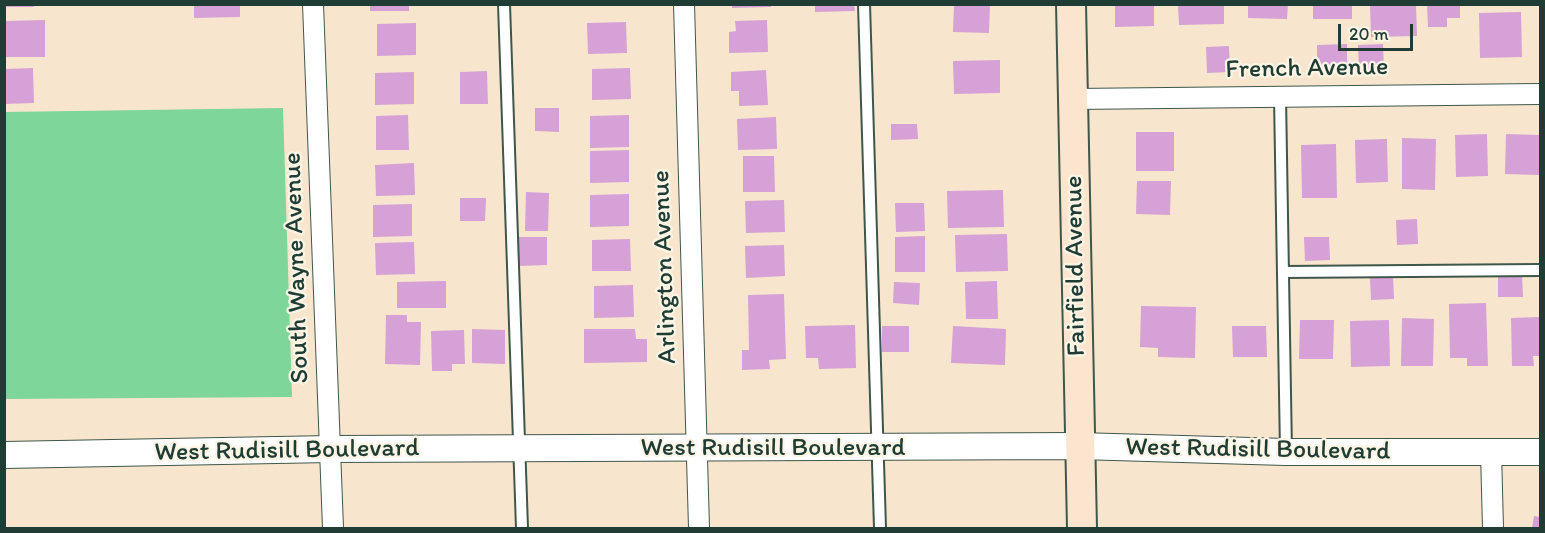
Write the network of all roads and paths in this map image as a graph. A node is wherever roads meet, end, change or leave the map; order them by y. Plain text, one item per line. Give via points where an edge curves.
1 (313, 4) edge
2 (504, 4) edge
3 (684, 4) edge
4 (864, 4) edge
5 (1071, 4) edge
6 (1540, 94) edge
7 (1280, 97) junction
8 (1074, 99) junction
9 (1540, 270) edge
10 (1283, 272) junction
11 (1079, 446) junction
12 (878, 447) junction
13 (698, 448) junction
14 (331, 449) junction
15 (520, 449) junction
16 (1491, 452) junction
17 (1540, 452) edge
18 (1286, 453) junction
19 (4, 455) edge
20 (333, 528) edge
21 (522, 528) edge
22 (699, 528) edge
23 (880, 528) edge
24 (1082, 528) edge
25 (1494, 528) edge

1 - 14 street, South Wayne Avenue
2 - 15 lane
3 - 13 street, Arlington Avenue
4 - 12 lane
5 - 8 main road, Fairfield Avenue
6 - 7 street, French Avenue
7 - 8 street, French Avenue
7 - 10 lane
8 - 11 main road, Fairfield Avenue
9 - 10 lane
10 - 18 lane
11 - 12 street, West Rudisill Boulevard
11 - 18 street, West Rudisill Boulevard
11 - 24 main road, Fairfield Avenue
12 - 13 street, West Rudisill Boulevard
12 - 23 lane
13 - 15 street, West Rudisill Boulevard
13 - 22 street, Arlington Avenue
14 - 15 street, West Rudisill Boulevard
14 - 19 street, West Rudisill Boulevard
14 - 20 street, South Wayne Avenue
15 - 21 lane
16 - 17 street, West Rudisill Boulevard
16 - 18 street, West Rudisill Boulevard
16 - 25 street

